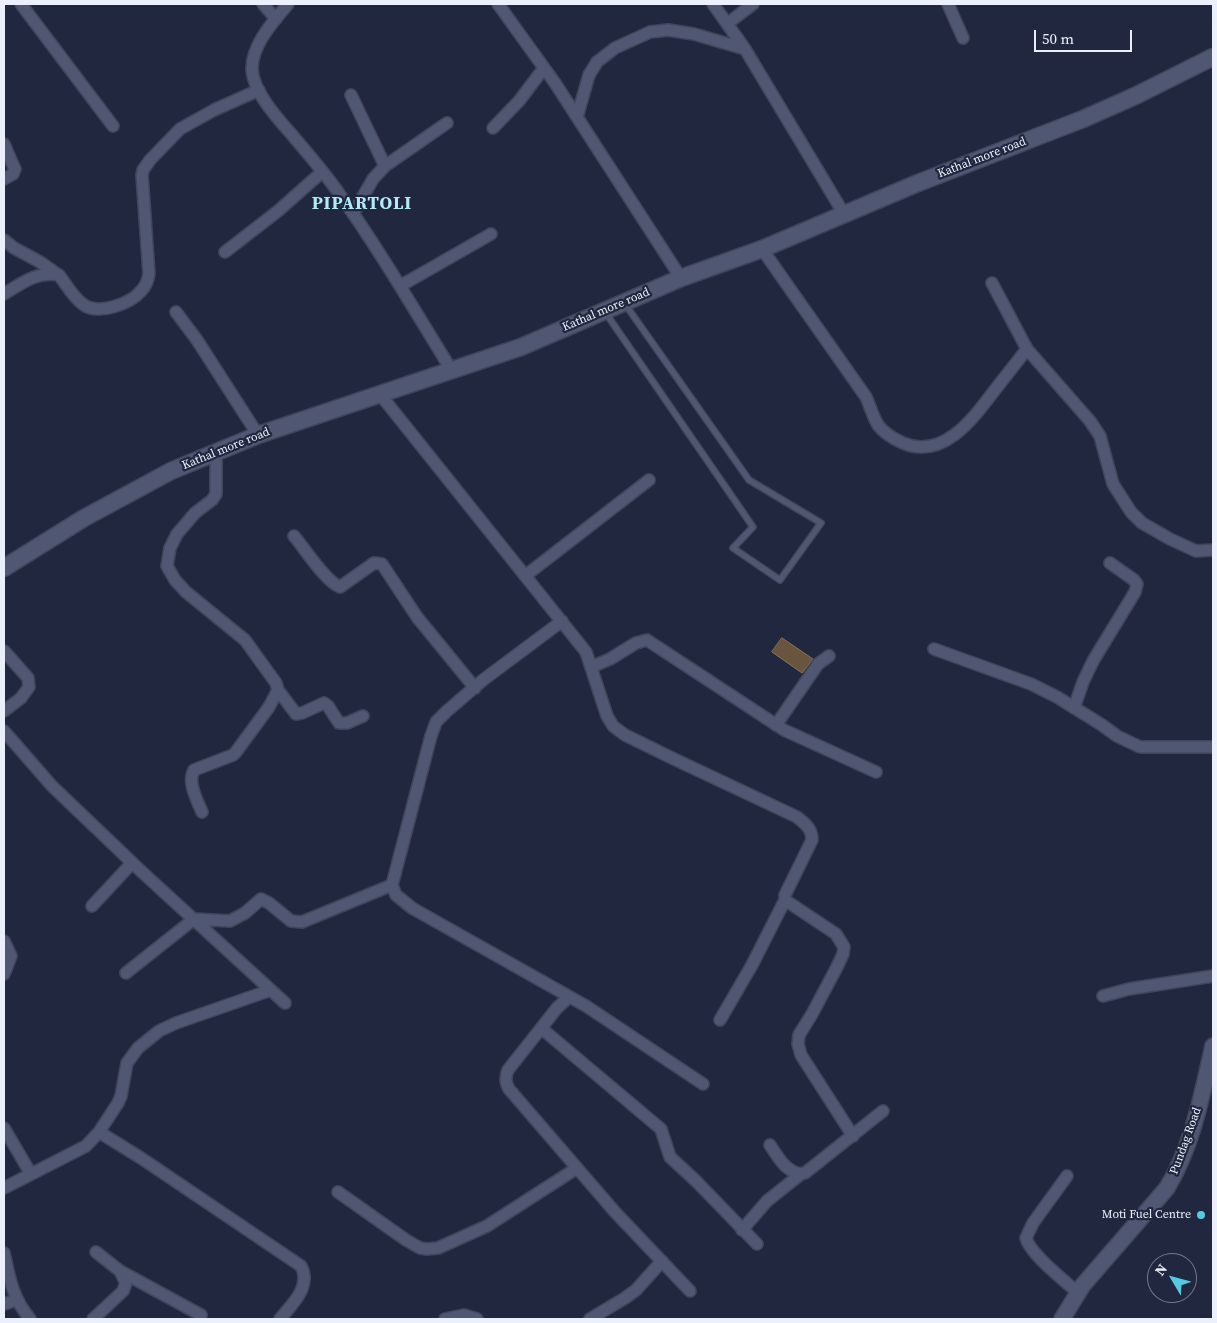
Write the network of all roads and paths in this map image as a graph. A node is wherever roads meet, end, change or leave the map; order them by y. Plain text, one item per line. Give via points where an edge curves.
1 (21, 4) edge
2 (264, 4) edge
3 (288, 4) edge
4 (498, 4) edge
5 (713, 4) edge
6 (753, 4) edge
7 (948, 4) edge
8 (276, 19) junction
9 (727, 24) junction
10 (963, 38) dead end
11 (745, 49) junction
12 (1213, 57) edge
13 (544, 68) junction
14 (259, 90) junction
15 (352, 95) dead end
16 (577, 117) junction
17 (447, 123) dead end
18 (114, 126) dead end
19 (493, 128) dead end
20 (4, 144) edge
21 (385, 166) junction
22 (322, 172) junction
23 (4, 179) edge
24 (353, 214) junction
25 (844, 214) junction
26 (492, 234) dead end
27 (4, 240) edge
28 (762, 249) junction
29 (225, 252) dead end
30 (58, 275) junction
31 (681, 278) junction
32 (992, 283) dead end
33 (400, 286) junction
34 (4, 294) edge
35 (624, 302) junction
36 (604, 310) junction
37 (176, 312) dead end
38 (1027, 349) junction
39 (452, 371) junction
40 (379, 394) junction
41 (258, 435) junction
42 (216, 452) junction
43 (650, 480) dead end
44 (294, 536) dead end
45 (1213, 550) edge
46 (1110, 563) dead end
47 (4, 568) edge
48 (525, 576) junction
49 (562, 621) junction
50 (934, 648) dead end
51 (4, 651) edge
52 (828, 656) dead end
53 (591, 667) junction
54 (475, 688) junction
55 (278, 690) junction
56 (1074, 708) junction
57 (4, 711) edge
58 (363, 716) dead end
59 (776, 725) junction
60 (4, 731) edge
61 (1213, 748) edge
62 (876, 772) dead end
63 (202, 812) dead end
64 (132, 863) junction
65 (392, 885) junction
66 (785, 900) junction
67 (92, 906) dead end
68 (194, 920) junction
69 (4, 941) edge
70 (126, 973) dead end
71 (4, 974) edge
72 (1213, 976) edge
73 (271, 990) junction
74 (1103, 996) dead end
75 (569, 997) junction
76 (285, 1004) dead end
77 (720, 1020) dead end
78 (541, 1028) junction
79 (1213, 1046) edge
80 (703, 1084) dead end
81 (1209, 1086) edge
82 (884, 1111) dead end
83 (4, 1128) edge
84 (99, 1132) junction
85 (853, 1136) junction
86 (770, 1145) dead end
87 (577, 1168) junction
88 (31, 1174) junction
89 (800, 1174) junction
90 (1067, 1176) dead end
91 (4, 1188) edge
92 (338, 1192) dead end
93 (742, 1230) junction
94 (756, 1244) dead end
95 (4, 1252) edge
96 (96, 1252) dead end
97 (662, 1261) junction
98 (120, 1271) junction
99 (690, 1291) dead end
100 (1078, 1293) junction
101 (16, 1300) junction
102 (4, 1304) edge
103 (201, 1315) dead end
104 (30, 1319) edge
105 (93, 1319) edge
106 (280, 1319) edge
107 (445, 1319) edge
108 (478, 1319) edge
109 (590, 1319) edge
110 (1062, 1319) edge

1 - 18 street
2 - 8 street
3 - 8 street
4 - 13 street
5 - 9 street
6 - 9 street
7 - 10 street
8 - 14 street via 255,52 252,69
9 - 11 street
11 - 16 street via 694,34 668,30 650,32 615,48 597,62 587,81
11 - 25 street
12 - 25 main road, Kathal more road via 1109,108
13 - 16 street
13 - 19 street
14 - 22 street via 271,110
14 - 30 street via 180,129 144,168 149,274 141,292 113,307 93,309 84,306
15 - 21 street
16 - 31 street
17 - 21 street
20 - 23 street via 15,169
21 - 24 street via 373,179
22 - 24 street
22 - 29 street
24 - 33 street
25 - 28 main road, Kathal more road
26 - 33 street
27 - 30 street
28 - 31 main road, Kathal more road
28 - 38 street via 866,397 878,424 894,438 911,446 921,448 945,441 959,432
30 - 34 street via 43,274
31 - 35 main road, Kathal more road
32 - 38 street
33 - 39 street
35 - 36 main road, Kathal more road
35 - 36 lane via 748,480 821,523 780,580 733,548 753,527
36 - 39 main road, Kathal more road via 521,347
37 - 41 street
38 - 45 street via 1094,426 1104,446 1113,484 1135,516 1142,523 1196,551
39 - 40 main road, Kathal more road
40 - 41 main road, Kathal more road
40 - 48 street
41 - 42 main road, Kathal more road
42 - 47 main road, Kathal more road via 172,471 84,518
42 - 55 street via 216,494 177,534 170,548 167,566 186,592 245,640
43 - 48 street
44 - 54 street via 335,586 340,587 374,563 382,564 417,616
46 - 56 street via 1137,584 1093,661
48 - 49 street
49 - 53 street via 586,652
49 - 54 street
50 - 56 street via 1031,684
51 - 57 street via 28,678 29,687
52 - 59 street via 818,664
53 - 59 street via 647,640
53 - 66 street via 613,726 625,735 797,817 809,828 812,840 784,896
54 - 65 street via 436,722
55 - 58 street via 296,714 324,703 339,723
55 - 63 street via 233,755 194,770 191,781
56 - 61 street via 1140,747
59 - 62 street
60 - 64 street via 52,786
64 - 67 street
64 - 68 street
65 - 68 street via 302,922 291,922 261,900 230,921
65 - 75 street via 396,895 412,908
66 - 77 street
66 - 85 street via 836,934 844,947 837,967 799,1035 798,1044
68 - 70 street
68 - 73 street
69 - 71 street via 11,956
72 - 74 street via 1138,987
73 - 76 street
73 - 84 street via 176,1023 159,1031 138,1048 127,1062 121,1096
75 - 78 street
75 - 80 street
78 - 87 street via 508,1070 506,1083
78 - 93 street via 661,1129 670,1157
79 - 81 street, Pundag Road
81 - 100 street, Pundag Road via 1176,1173 1167,1188
82 - 85 street
83 - 88 street
84 - 88 street via 86,1146
84 - 106 street via 301,1266 305,1275 304,1286
85 - 89 street via 810,1170
86 - 89 street via 781,1162
87 - 92 street via 487,1226 432,1249 420,1248 406,1240
87 - 97 street
88 - 91 street
89 - 93 street via 767,1201
90 - 100 street via 1026,1238 1038,1256
93 - 94 street
95 - 101 street
96 - 98 street
97 - 99 street
97 - 109 street via 630,1294
98 - 103 street
98 - 105 street via 126,1283 123,1291
100 - 110 street, Pundag Road
101 - 102 street
101 - 104 street
107 - 108 street via 464,1315

